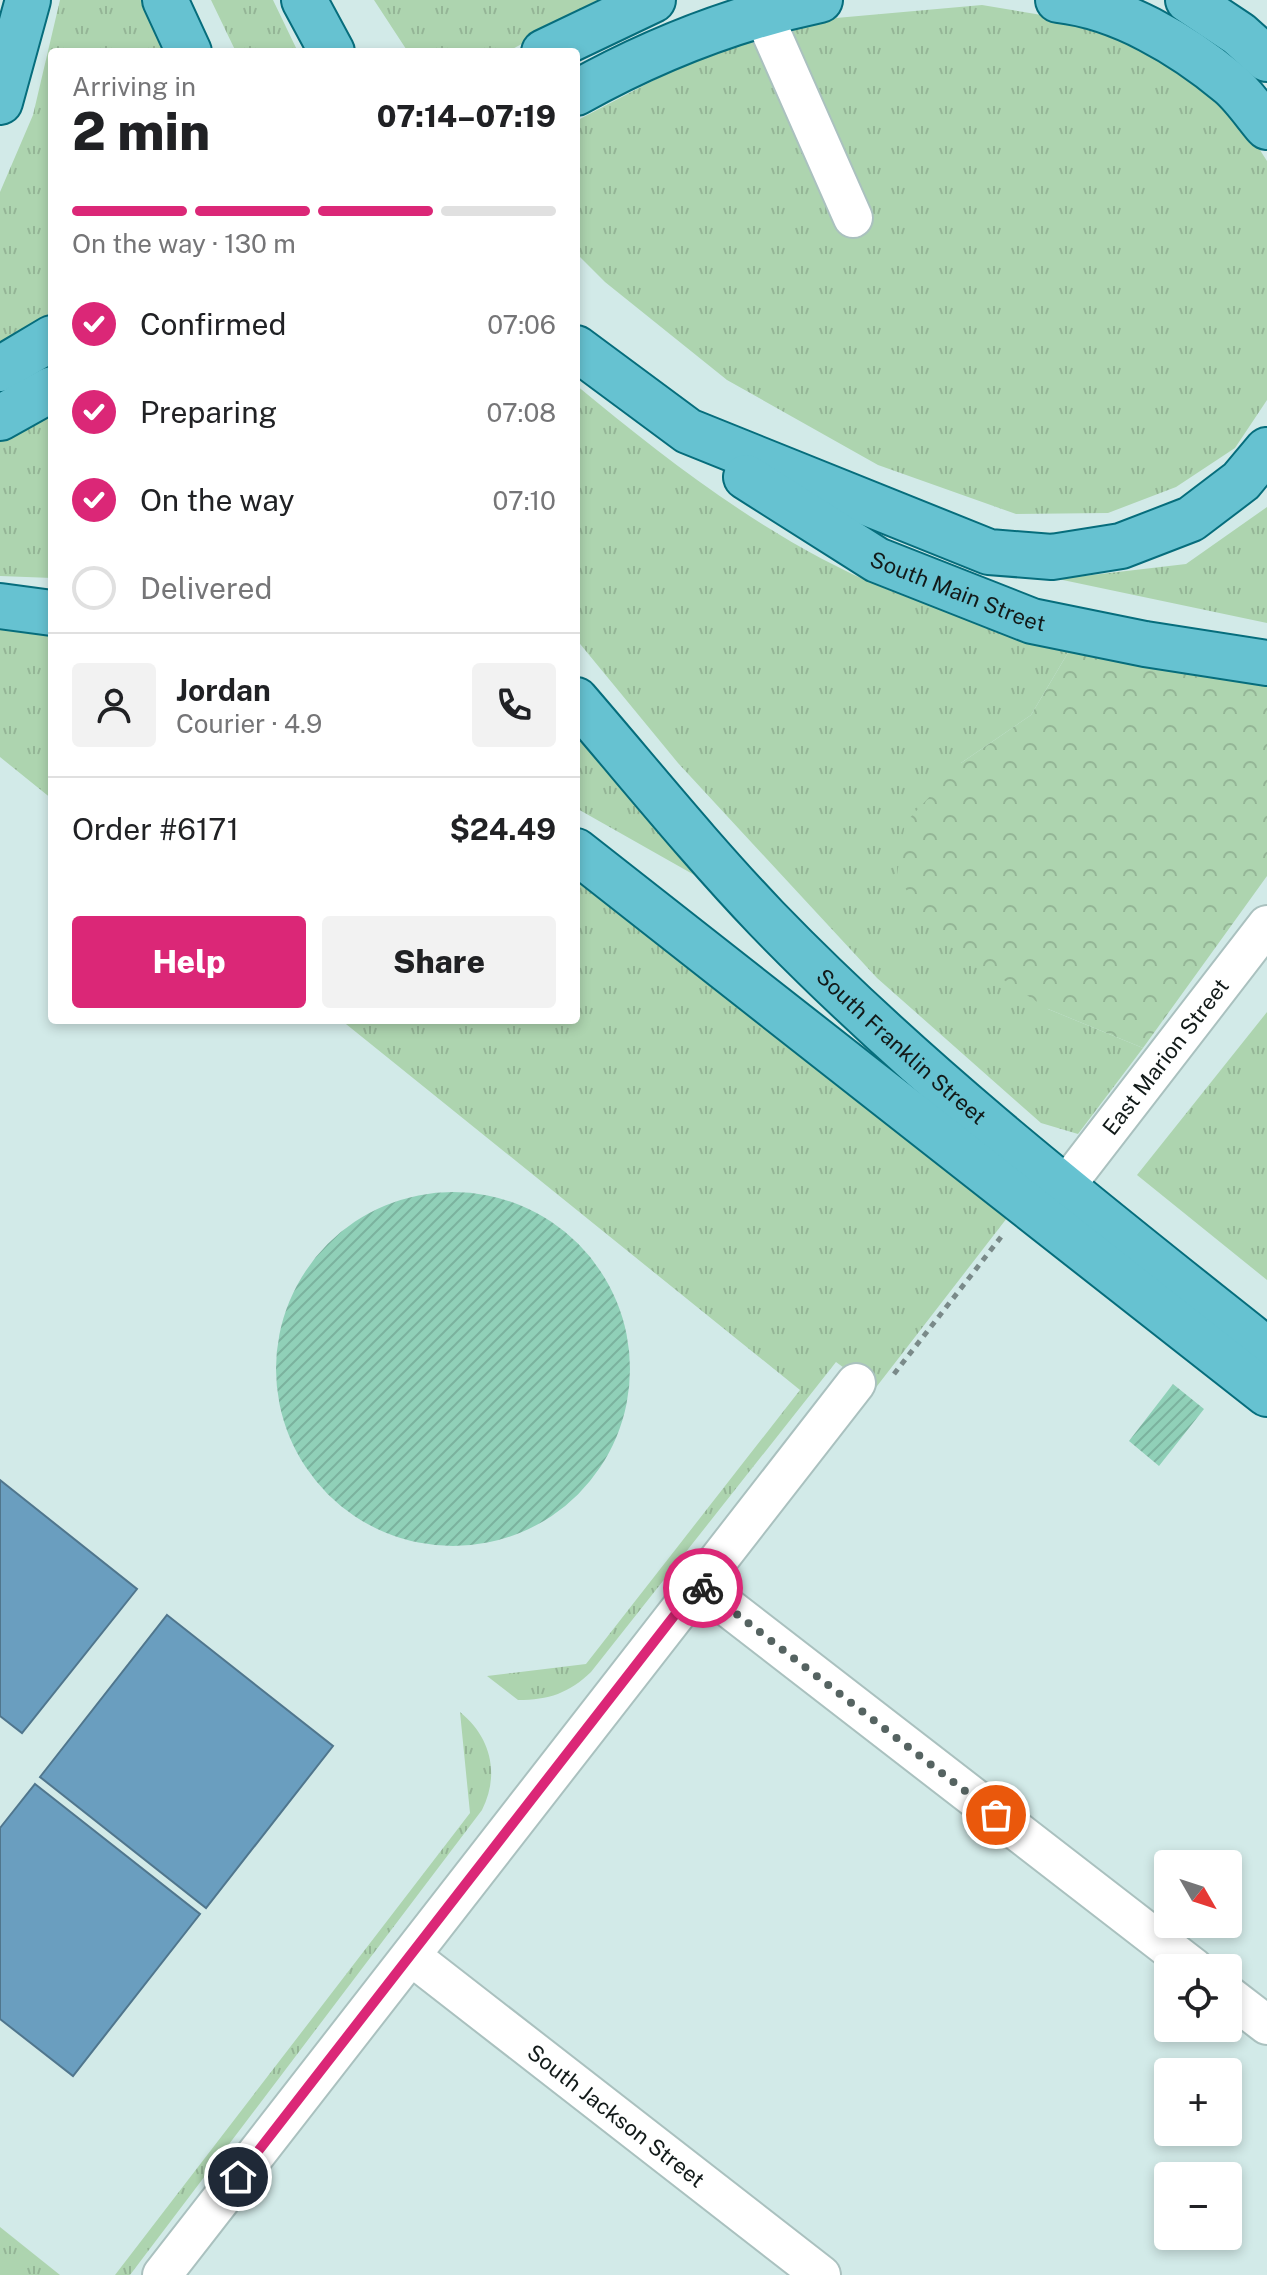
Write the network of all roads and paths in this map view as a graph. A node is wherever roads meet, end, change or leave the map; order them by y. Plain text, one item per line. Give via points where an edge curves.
1 (28, 0) edge
2 (165, 0) edge
3 (304, 0) edge
4 (653, 0) edge
5 (820, 0) edge
6 (1058, 0) edge
7 (1188, 0) edge
8 (762, 12) junction
9 (187, 48) edge
10 (330, 48) edge
11 (552, 48) edge
12 (1267, 59) edge
13 (580, 91) edge
14 (0, 102) edge
15 (1267, 127) edge
16 (853, 218) dead end
17 (48, 340) edge
18 (580, 351) edge
19 (0, 369) edge
20 (48, 391) edge
21 (0, 418) edge
22 (688, 431) junction
23 (1267, 450) edge
24 (0, 606) edge
25 (48, 612) edge
26 (1267, 663) edge
27 (580, 705) edge
28 (580, 854) edge
29 (1267, 925) edge
30 (1064, 1188) junction
31 (1008, 1228) dead end
32 (1267, 1350) edge
33 (872, 1383) joint
34 (1267, 1394) edge
35 (699, 1585) junction
36 (1176, 1954) edge
37 (411, 1956) junction
38 (1242, 2006) edge
39 (1267, 2025) edge
40 (162, 2275) edge
41 (821, 2275) edge

1 - 14 main road
2 - 9 main road
3 - 10 main road
4 - 11 main road
5 - 8 main road
6 - 15 main road via 1091,4 1155,33 1232,85
7 - 12 main road
8 - 13 main road via 693,37
8 - 16 street
17 - 19 main road
18 - 22 main road
20 - 21 main road
22 - 23 main road via 989,552 1052,557 1121,546 1191,519 1241,481
22 - 26 main road, South Main Street via 751,481 877,560 1032,621
24 - 25 main road
27 - 30 main road, South Franklin Street via 767,919 911,1057
28 - 34 main road
29 - 30 street, East Marion Street
30 - 32 main road, South Franklin Street
31 - 33 path
33 - 35 street
35 - 36 street
35 - 37 street
37 - 40 street
37 - 41 street, South Jackson Street
38 - 39 street

